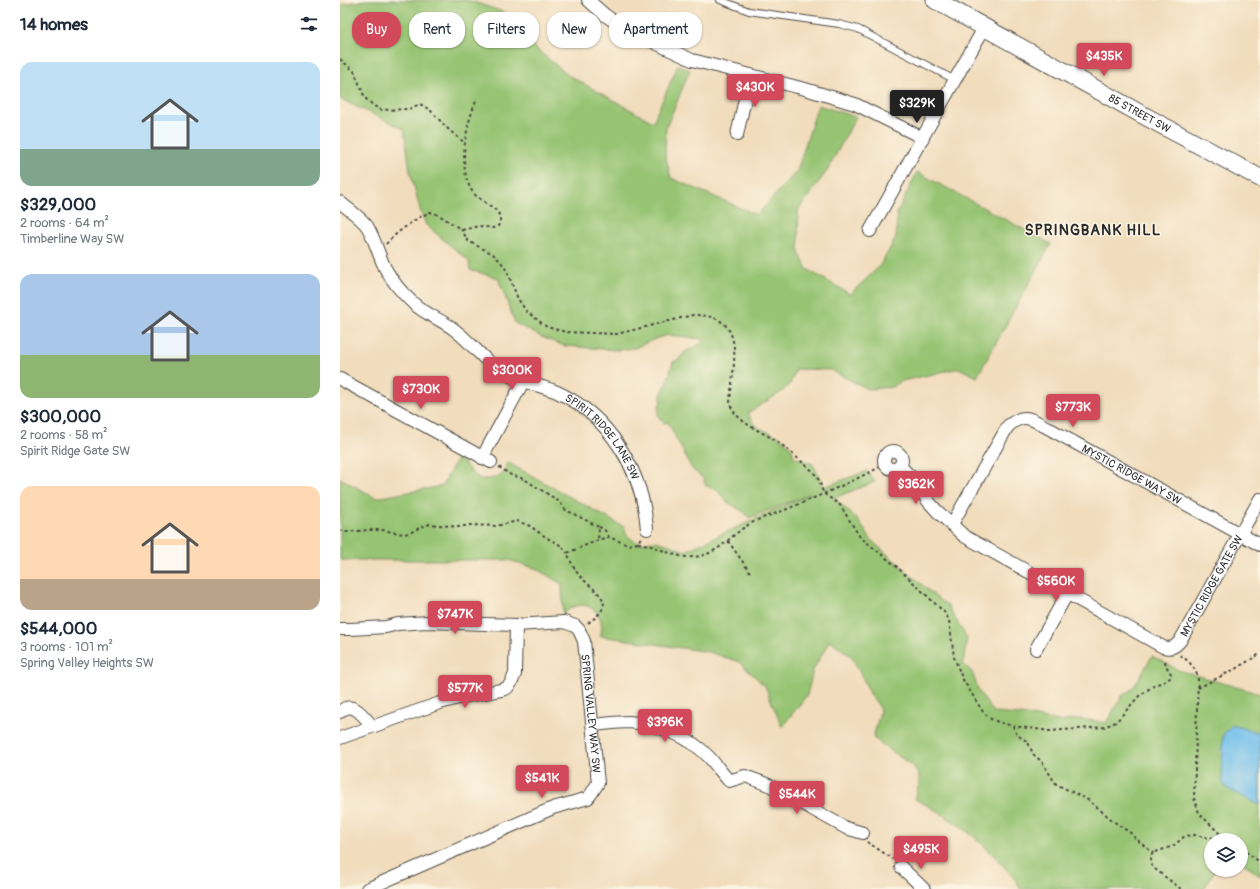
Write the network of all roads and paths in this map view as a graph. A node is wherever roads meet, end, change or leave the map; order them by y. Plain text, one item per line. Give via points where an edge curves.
1 (588, 0) edge
2 (720, 0) edge
3 (935, 0) edge
4 (984, 28) junction
5 (340, 59) edge
6 (750, 76) junction
7 (955, 80) junction
8 (477, 99) dead end
9 (737, 135) dead end
10 (923, 138) junction
11 (465, 143) junction
12 (1260, 178) edge
13 (340, 202) edge
14 (462, 230) junction
15 (870, 231) dead end
16 (379, 253) junction
17 (340, 379) edge
18 (523, 382) junction
19 (487, 460) junction
20 (884, 465) joint
21 (823, 493) junction
22 (1260, 499) edge
23 (952, 524) junction
24 (599, 528) junction
25 (647, 529) joint
26 (340, 530) edge
27 (1240, 534) junction
28 (609, 537) junction
29 (598, 540) junction
30 (728, 541) junction
31 (638, 543) junction
32 (1260, 545) edge
33 (567, 553) junction
34 (750, 572) dead end
35 (1067, 594) junction
36 (516, 625) junction
37 (340, 628) edge
38 (579, 630) junction
39 (1170, 648) junction
40 (1036, 649) dead end
41 (1260, 654) edge
42 (1198, 688) junction
43 (340, 712) edge
44 (593, 725) junction
45 (372, 726) junction
46 (1013, 726) junction
47 (340, 738) edge
48 (860, 833) joint
49 (1219, 833) edge
50 (1204, 837) edge
51 (1153, 853) junction
52 (1248, 853) edge
53 (1260, 862) edge
54 (902, 867) joint
55 (367, 889) edge
56 (924, 889) edge
57 (1181, 889) edge

1 - 6 street via 625,29 664,48 692,60
2 - 7 lane via 749,11 858,29
3 - 4 street, 85 STREET SW
4 - 7 street
4 - 12 street, 85 STREET SW
5 - 11 path via 354,71 365,98 374,106 381,110 409,109 420,104 430,110
6 - 9 street
6 - 10 street via 855,104
7 - 10 street
8 - 11 path via 466,131
10 - 15 street
11 - 14 path via 465,173 468,186 473,194 494,209 501,222 493,228 479,226
13 - 16 street, SPIRIT RIDGE LANE SW via 366,225
14 - 16 path via 430,212 396,233
14 - 21 path via 468,241 493,254 501,262 527,312 547,327 566,332 616,334 693,315 713,316 723,322 729,329 734,350 730,403 732,411 786,447 808,466 816,474
16 - 18 street, SPIRIT RIDGE LANE SW via 400,290 413,303 468,340 493,367
17 - 19 street
18 - 19 street
18 - 25 street, SPIRIT RIDGE LANE SW via 545,387 565,396 591,414 607,431 625,454 638,481
19 - 24 path via 511,475 524,479 557,500 566,510
20 - 21 path
20 - 23 street via 884,456 892,451 897,452 902,460 900,466 916,482 928,501
21 - 30 path via 753,521
21 - 46 path via 840,505 860,537 896,566 945,613 949,620 954,657 962,678 987,716
22 - 27 street, MYSTIC RIDGE GATE SW
23 - 27 street, MYSTIC RIDGE WAY SW via 1008,426 1017,418 1025,417
23 - 35 street via 964,536
24 - 28 path via 604,529
24 - 29 path
25 - 31 path
26 - 33 path via 382,530 404,534 430,524 459,527 497,526 517,521 562,546
27 - 32 street
27 - 39 street, MYSTIC RIDGE GATE SW via 1180,641
28 - 29 path
28 - 31 path via 628,544
29 - 33 path
30 - 31 path via 714,551 694,558
30 - 34 path
33 - 38 path via 580,576 598,591 604,605 604,610 597,617
35 - 39 street
35 - 40 street
36 - 37 street via 427,622 386,627
36 - 38 street via 564,622
36 - 45 street via 515,674 507,688 440,703
38 - 44 street, SPRING VALLEY WAY SW via 584,641
39 - 42 path via 1195,669
39 - 46 path via 1165,664 1171,674 1170,678 1138,696 1116,722 1104,727 1050,731
41 - 42 path
42 - 49 path via 1194,798 1199,813
43 - 45 street via 346,708 353,708
44 - 48 street via 628,722 667,730 708,756 729,781 745,776 757,780
44 - 55 street, SPRING VALLEY WAY SW via 598,782 588,798 552,808
45 - 47 street
46 - 51 path via 1017,735 1028,742 1032,754 1042,762 1056,784 1088,800
48 - 54 path via 866,842 890,856
50 - 51 path via 1185,836 1173,846
51 - 57 path via 1150,860 1152,865
52 - 53 path
54 - 56 street

